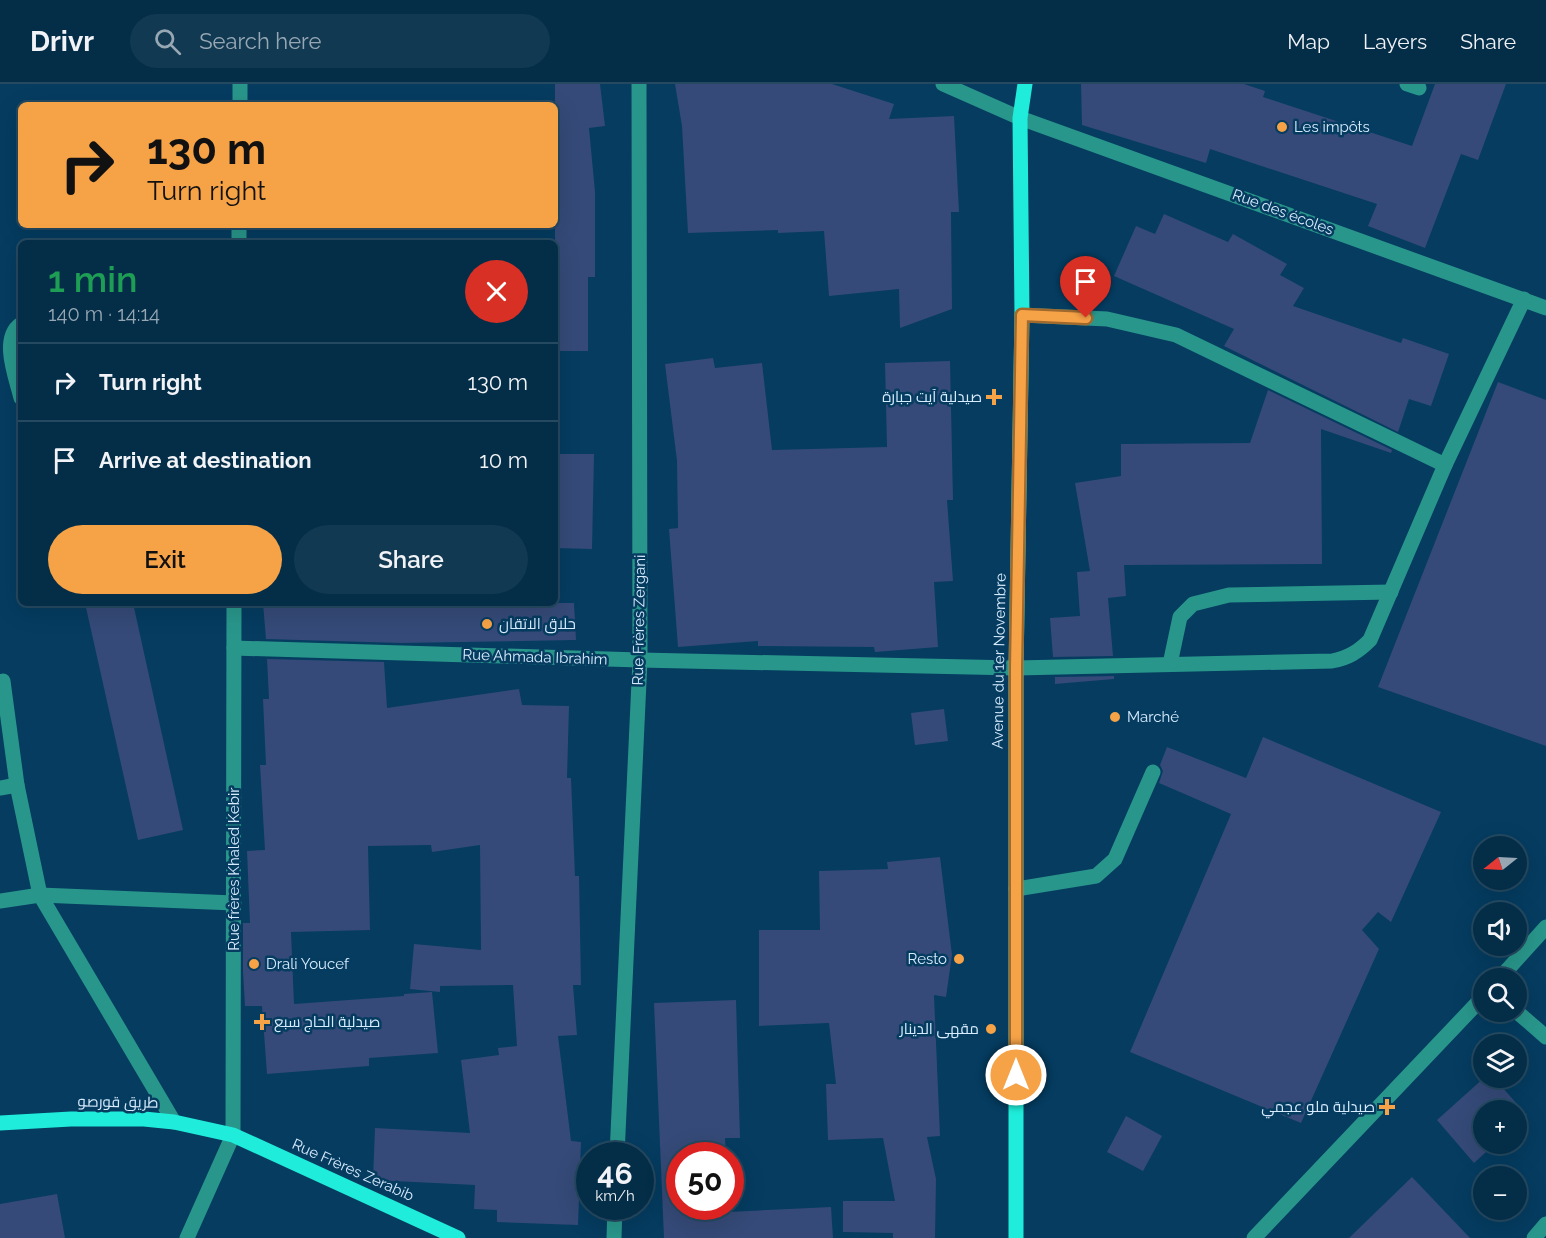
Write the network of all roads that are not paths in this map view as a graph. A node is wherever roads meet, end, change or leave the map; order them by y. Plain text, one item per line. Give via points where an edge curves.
1 (240, 84) edge
2 (639, 84) edge
3 (943, 84) edge
4 (1024, 84) edge
5 (240, 102) edge
6 (1020, 118) junction
7 (1524, 299) junction
8 (1546, 308) edge
9 (1022, 315) junction
10 (18, 324) edge
11 (18, 326) edge
12 (0, 327) edge
13 (18, 386) edge
14 (1444, 465) junction
15 (1390, 592) junction
16 (234, 606) edge
17 (234, 648) junction
18 (640, 660) junction
19 (1170, 664) junction
20 (1016, 668) junction
21 (0, 682) edge
22 (1153, 772) dead end
23 (17, 785) junction
24 (0, 788) edge
25 (1016, 889) junction
26 (40, 895) junction
27 (0, 901) edge
28 (234, 903) junction
29 (1546, 927) edge
30 (1509, 968) edge
31 (1473, 1008) edge
32 (1527, 1021) edge
33 (1546, 1037) edge
34 (174, 1122) junction
35 (0, 1123) edge
36 (233, 1135) junction
37 (618, 1142) edge
38 (615, 1220) edge
39 (1546, 1224) edge
40 (187, 1238) edge
41 (458, 1238) edge
42 (614, 1238) edge
43 (1016, 1238) edge
44 (1254, 1238) edge
45 (1534, 1238) edge

1 - 5 street
2 - 18 street, Rue Frères Zergani
3 - 6 street, Rue des écoles
4 - 6 main road, Avenue du 1er Novembre
6 - 7 street, Rue des écoles
6 - 9 main road, Avenue du 1er Novembre
7 - 8 street, Rue des écoles
7 - 14 street, Rue Ahmada Ibrahim
9 - 14 street via 1107,319 1176,335
9 - 20 main road, Avenue du 1er Novembre
10 - 12 street via 15,320
11 - 13 street via 10,336 9,348
14 - 15 street, Rue Ahmada Ibrahim
15 - 19 street, Rue Ahmada Ibrahim via 1370,640 1353,655 1332,661
15 - 19 street via 1229,595 1193,604 1180,617
16 - 17 street, Rue frères Khaled Kebir
17 - 18 street, Rue Ahmada Ibrahim
17 - 28 street, Rue frères Khaled Kebir
18 - 20 street, Rue Ahmada Ibrahim
18 - 37 street, Rue Frères Zergani
19 - 20 street, Rue Ahmada Ibrahim
20 - 25 main road, Avenue du 1er Novembre
21 - 23 street via 3,681
22 - 25 street via 1115,859 1096,876
23 - 24 street
23 - 26 street
25 - 43 main road, Avenue du 1er Novembre
26 - 27 street
26 - 28 street
26 - 34 street
28 - 36 street, Rue frères Khaled Kebir
29 - 30 street
31 - 44 street
32 - 33 street
34 - 35 main road, طريق قورصو via 71,1119
34 - 36 main road, طريق قورصو
36 - 40 street
36 - 41 main road, Rue Frères Zerabib
38 - 42 street
39 - 45 street

